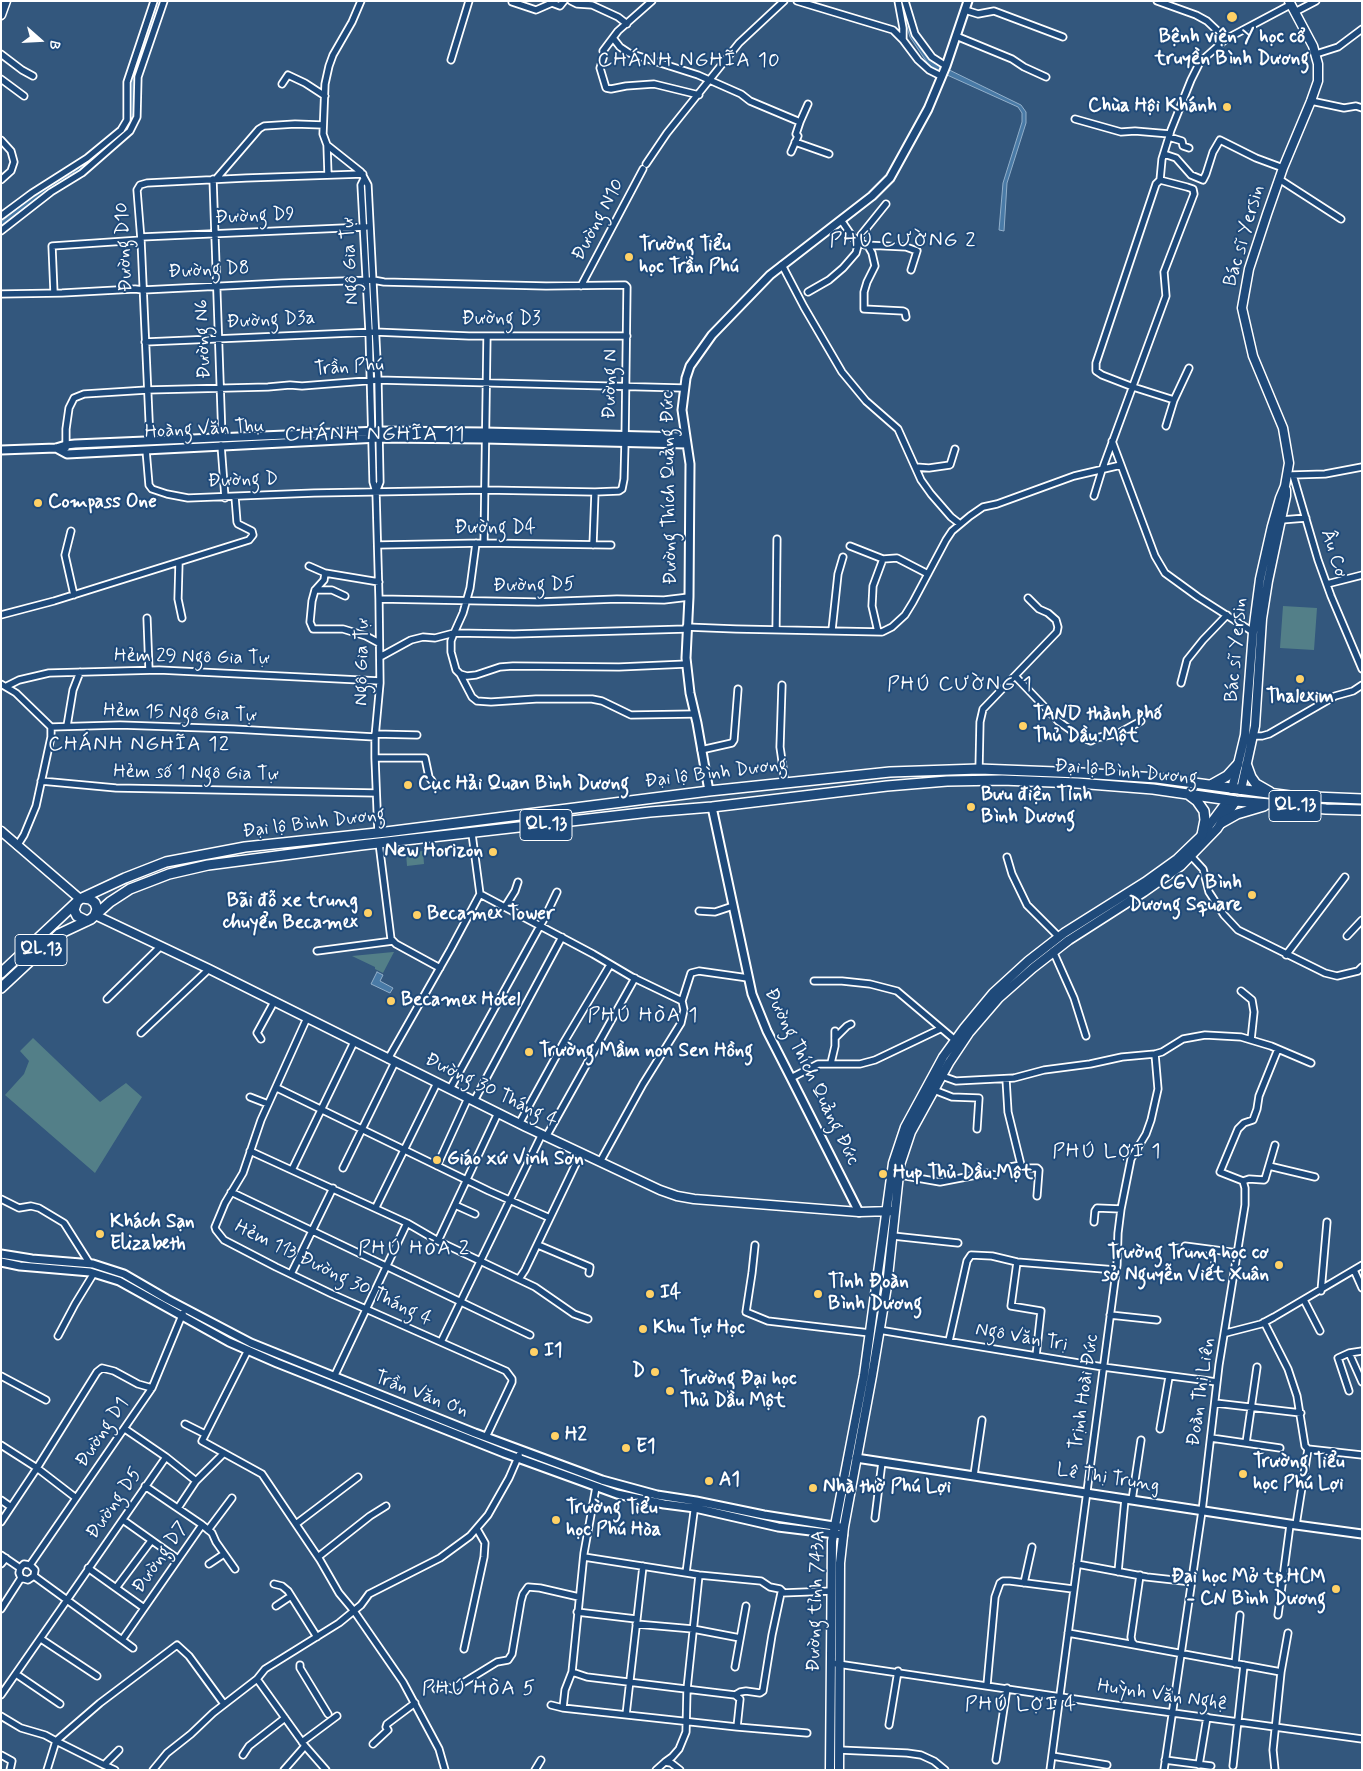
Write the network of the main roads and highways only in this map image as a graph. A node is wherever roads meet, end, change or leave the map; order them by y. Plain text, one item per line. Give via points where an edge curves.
1 (6, 1) edge
2 (1291, 6) edge
3 (1, 15) edge
4 (1285, 486) junction
5 (1271, 547) junction
6 (1255, 674) junction
7 (1242, 765) junction
8 (979, 769) junction
9 (979, 780) junction
10 (1208, 786) junction
11 (709, 790) junction
12 (1236, 790) junction
13 (1187, 794) junction
14 (1274, 794) junction
15 (1362, 799) edge
16 (1232, 800) junction
17 (1273, 804) junction
18 (712, 807) junction
19 (1362, 810) edge
20 (1221, 824) junction
21 (1, 831) edge
22 (378, 833) junction
23 (1202, 835) junction
24 (379, 843) junction
25 (1147, 885) junction
26 (80, 900) junction
27 (91, 918) junction
28 (1, 973) edge
29 (1, 988) edge
30 (886, 1210) junction
31 (896, 1211) junction
32 (852, 1457) junction
33 (830, 1770) edge
34 (839, 1770) edge

1 - 3 main road
2 - 4 main road, Bác sĩ Yersin via 1316,54 1318,81 1282,168 1249,269 1242,308 1253,356 1283,428 1291,475
4 - 5 main road, Bác sĩ Yersin
4 - 5 main road, Bác sĩ Yersin via 1286,496
5 - 6 main road, Bác sĩ Yersin via 1257,633
6 - 7 main road, Bác sĩ Yersin
6 - 7 main road, Bác sĩ Yersin via 1253,736
7 - 10 highway
7 - 12 main road, Bác sĩ Yersin
7 - 14 highway via 1256,784
8 - 9 highway
8 - 10 highway, Đại lộ Bình Dương / QL.13 via 1157,778
8 - 11 highway, Đại lộ Bình Dương / QL.13 via 890,772
9 - 13 highway, Đại lộ Bình Dương / QL.13 via 1077,783
9 - 18 highway, Đại lộ Bình Dương / QL.13 via 885,786
10 - 12 highway, Đại lộ Bình Dương / QL.13
11 - 18 highway
11 - 22 highway, Đại lộ Bình Dương / QL.13
12 - 14 highway, Đại lộ Bình Dương / QL.13
12 - 16 highway
13 - 16 highway, Đại lộ Bình Dương / QL.13
13 - 23 highway via 1204,811
14 - 15 highway, Đại lộ Bình Dương / QL.13
16 - 17 highway, Đại lộ Bình Dương / QL.13
16 - 20 main road, Đường tỉnh 743A
16 - 23 main road, Đường tỉnh 743A
17 - 19 highway, Đại lộ Bình Dương / QL.13
17 - 20 highway via 1243,811
18 - 24 highway, Đại lộ Bình Dương / QL.13
20 - 25 main road, Đường tỉnh 743A via 1181,866
21 - 26 main road
22 - 24 highway
22 - 26 highway, Đại lộ Bình Dương / QL.13 via 245,847 166,862
23 - 25 main road, Đường tỉnh 743A
24 - 27 highway, Đại lộ Bình Dương / QL.13 via 208,865 169,874 130,889
25 - 30 main road, Đường tỉnh 743A via 1059,937 1028,961 993,993 964,1028 926,1086 905,1128 893,1163
25 - 31 main road, Đường tỉnh 743A via 1054,952 999,998 969,1033 911,1132 900,1165
26 - 27 highway, QL.13 via 74,910 77,916
26 - 27 highway via 90,899 95,903 97,909
26 - 28 highway, Đại lộ Bình Dương / QL.13
27 - 29 highway, Đại lộ Bình Dương / QL.13 via 59,934
27 - 30 main road, Đường 30 Tháng 4 via 161,946 519,1124 677,1196 859,1212
30 - 31 main road, Đường 30 Tháng 4
30 - 32 main road, Đường tỉnh 743A
31 - 32 main road, Đường tỉnh 743A via 879,1330
32 - 33 main road, Đường tỉnh 743A via 834,1530
32 - 34 main road, Đường tỉnh 743A via 840,1563

